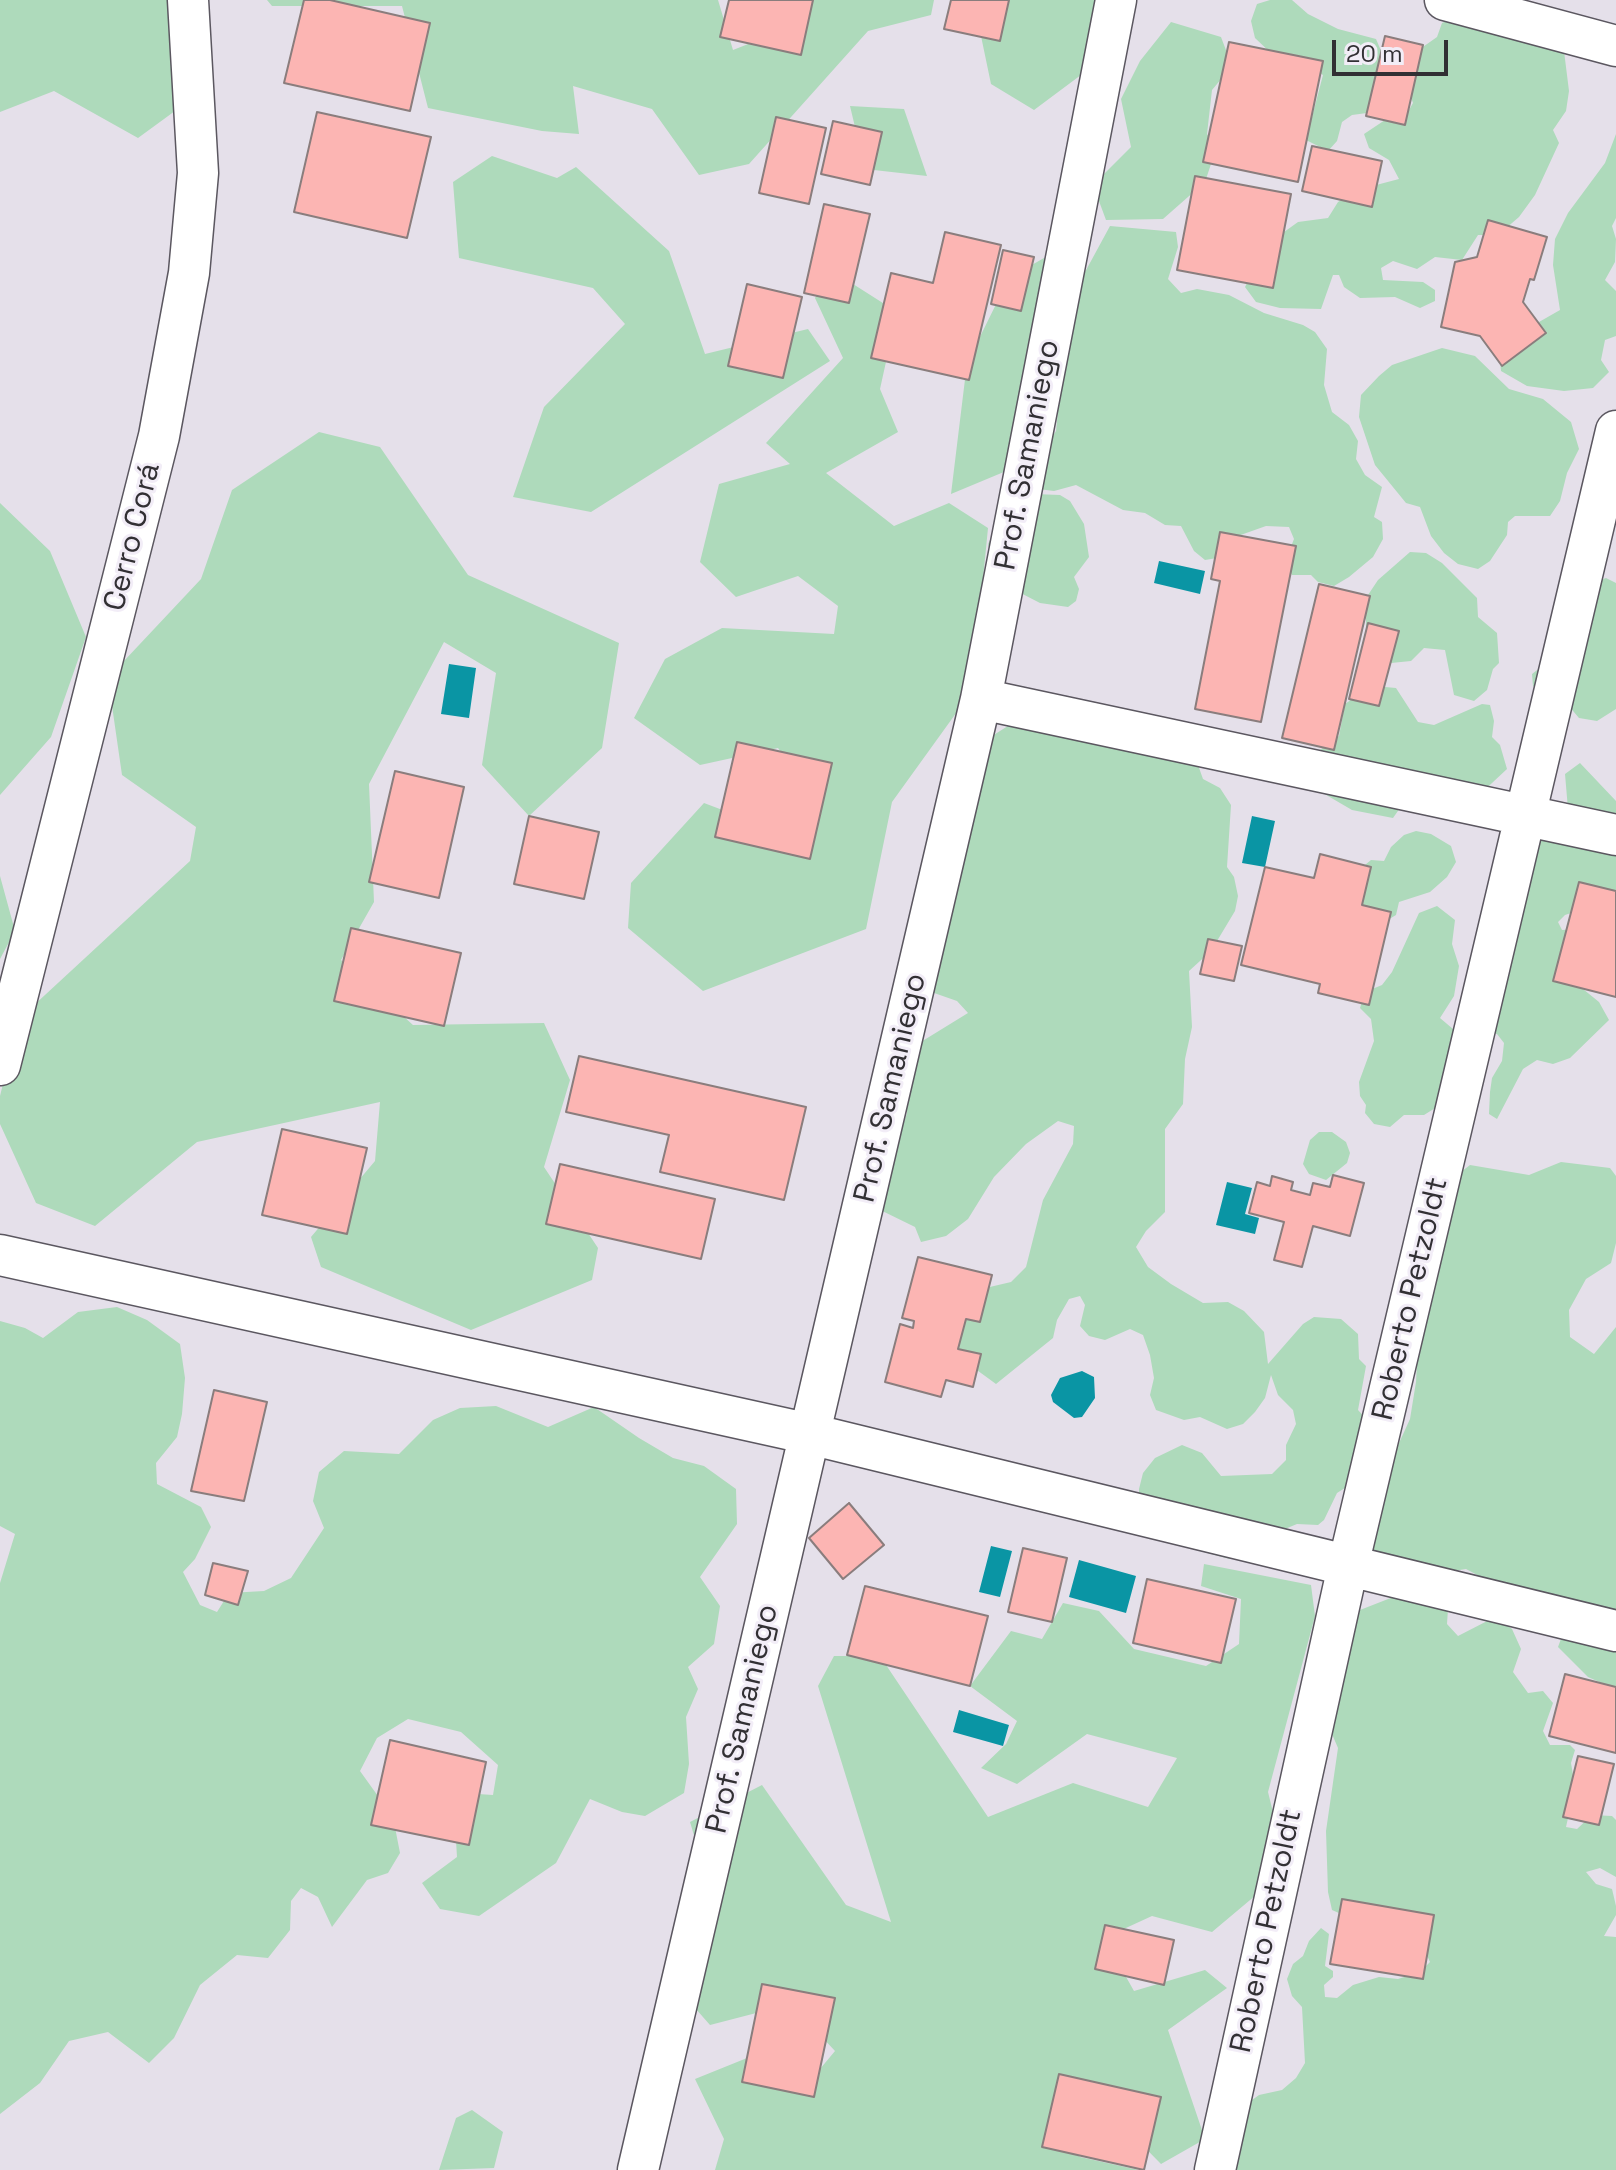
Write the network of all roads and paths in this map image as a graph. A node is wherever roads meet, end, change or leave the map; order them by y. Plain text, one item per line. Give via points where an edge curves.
1 (188, 0) edge
2 (1116, 0) edge
3 (1445, 0) edge
4 (1616, 46) edge
5 (1616, 431) edge
6 (981, 699) junction
7 (1526, 816) junction
8 (1616, 835) edge
9 (0, 1065) edge
10 (0, 1255) edge
11 (810, 1434) junction
12 (1348, 1566) junction
13 (1616, 1631) edge
14 (638, 2170) edge
15 (1215, 2170) edge

1 - 9 street, Cerro Corá via 198,173 189,273 159,436
2 - 6 street, Prof. Samaniego
3 - 4 street
5 - 7 street, Roberto Petzoldt
6 - 7 street
6 - 11 street, Prof. Samaniego
7 - 8 street
7 - 12 street, Roberto Petzoldt
10 - 11 street
11 - 12 street
11 - 14 street, Prof. Samaniego
12 - 13 street
12 - 15 street, Roberto Petzoldt

